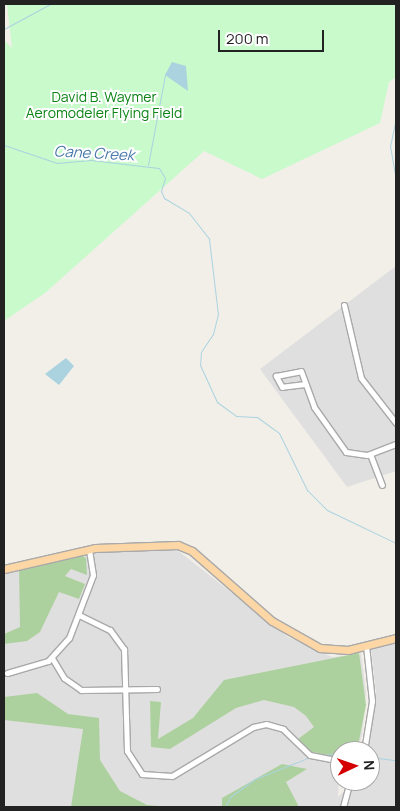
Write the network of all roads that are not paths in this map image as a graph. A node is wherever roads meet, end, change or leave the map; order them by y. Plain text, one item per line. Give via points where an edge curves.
1 (344, 305) dead end
2 (305, 384) junction
3 (396, 423) edge
4 (396, 444) edge
5 (370, 454) junction
6 (382, 485) dead end
7 (89, 549) junction
8 (4, 569) edge
9 (79, 614) junction
10 (396, 638) edge
11 (366, 646) junction
12 (52, 658) junction
13 (7, 673) dead end
14 (157, 689) dead end
15 (126, 690) junction
16 (366, 741) edge
17 (330, 759) edge
18 (347, 791) edge
19 (343, 807) edge

1 - 3 street via 360,378
2 - 2 street via 297,369 276,376 282,387
2 - 5 street via 314,408 346,452
4 - 5 street
5 - 6 street
7 - 8 main road
7 - 9 street via 94,575
7 - 11 main road via 184,546 272,621 308,642 332,651
9 - 12 street via 69,638
9 - 15 street via 101,623 119,639 124,649
10 - 11 main road
11 - 16 street via 372,701
12 - 13 street
12 - 15 street via 64,678 81,690
14 - 15 street
15 - 17 street via 129,760 149,777 172,776 253,727 266,724 283,728 310,754
18 - 19 street

